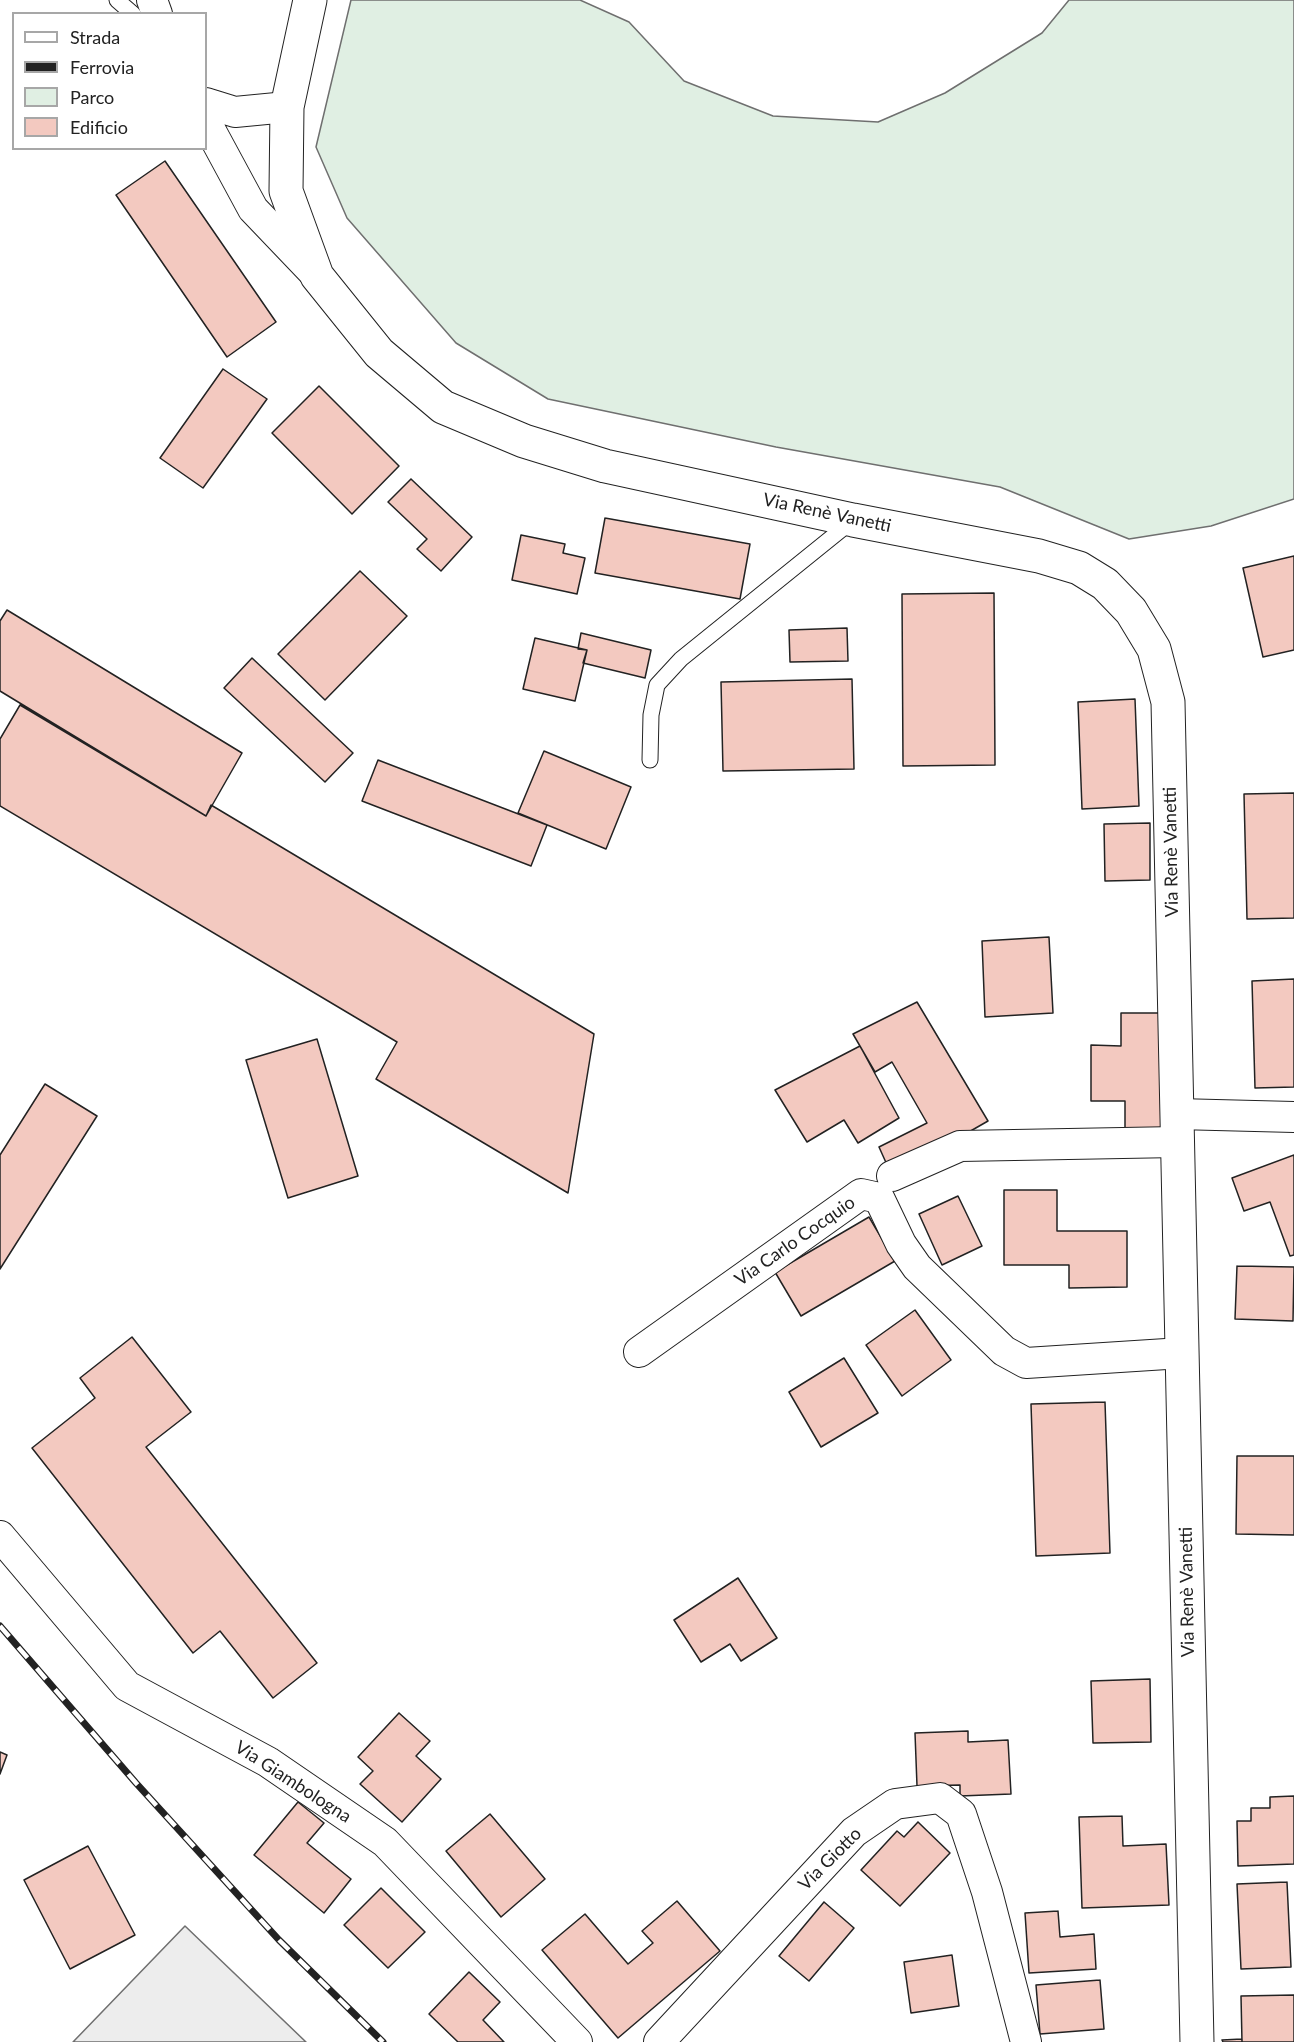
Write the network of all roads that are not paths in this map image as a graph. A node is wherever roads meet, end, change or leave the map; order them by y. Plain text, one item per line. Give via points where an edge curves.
1 (117, 0) edge
2 (310, 0) edge
3 (131, 12) edge
4 (207, 103) edge
5 (287, 107) junction
6 (207, 124) edge
7 (317, 276) junction
8 (853, 520) junction
9 (650, 760) dead end
10 (1294, 1117) edge
11 (1177, 1128) junction
12 (892, 1176) dead end
13 (639, 1352) dead end
14 (1182, 1353) junction
15 (0, 1536) edge
16 (577, 2042) edge
17 (659, 2042) edge
18 (1026, 2042) edge
19 (1197, 2042) edge

1 - 3 lane
2 - 5 street, Via Renè Vanetti
4 - 5 street via 235,112
5 - 7 street, Via Renè Vanetti via 286,191
6 - 7 street via 253,209
7 - 8 street, Via Renè Vanetti via 379,353 443,407 524,441 605,466
8 - 9 lane via 681,659 657,685 651,715
8 - 11 street, Via Renè Vanetti via 1038,556 1079,568 1105,584 1131,611 1154,649 1168,702
10 - 11 street
11 - 12 street via 960,1146
11 - 14 street, Via Renè Vanetti
13 - 14 street, Via Carlo Cocquio via 861,1194 879,1198 917,1267 1004,1351 1026,1363
14 - 19 street, Via Renè Vanetti
15 - 16 street, Via Giambologna via 127,1686 268,1762 385,1842
17 - 18 street, Via Giotto via 854,1832 895,1804 940,1798 961,1814 987,1892

